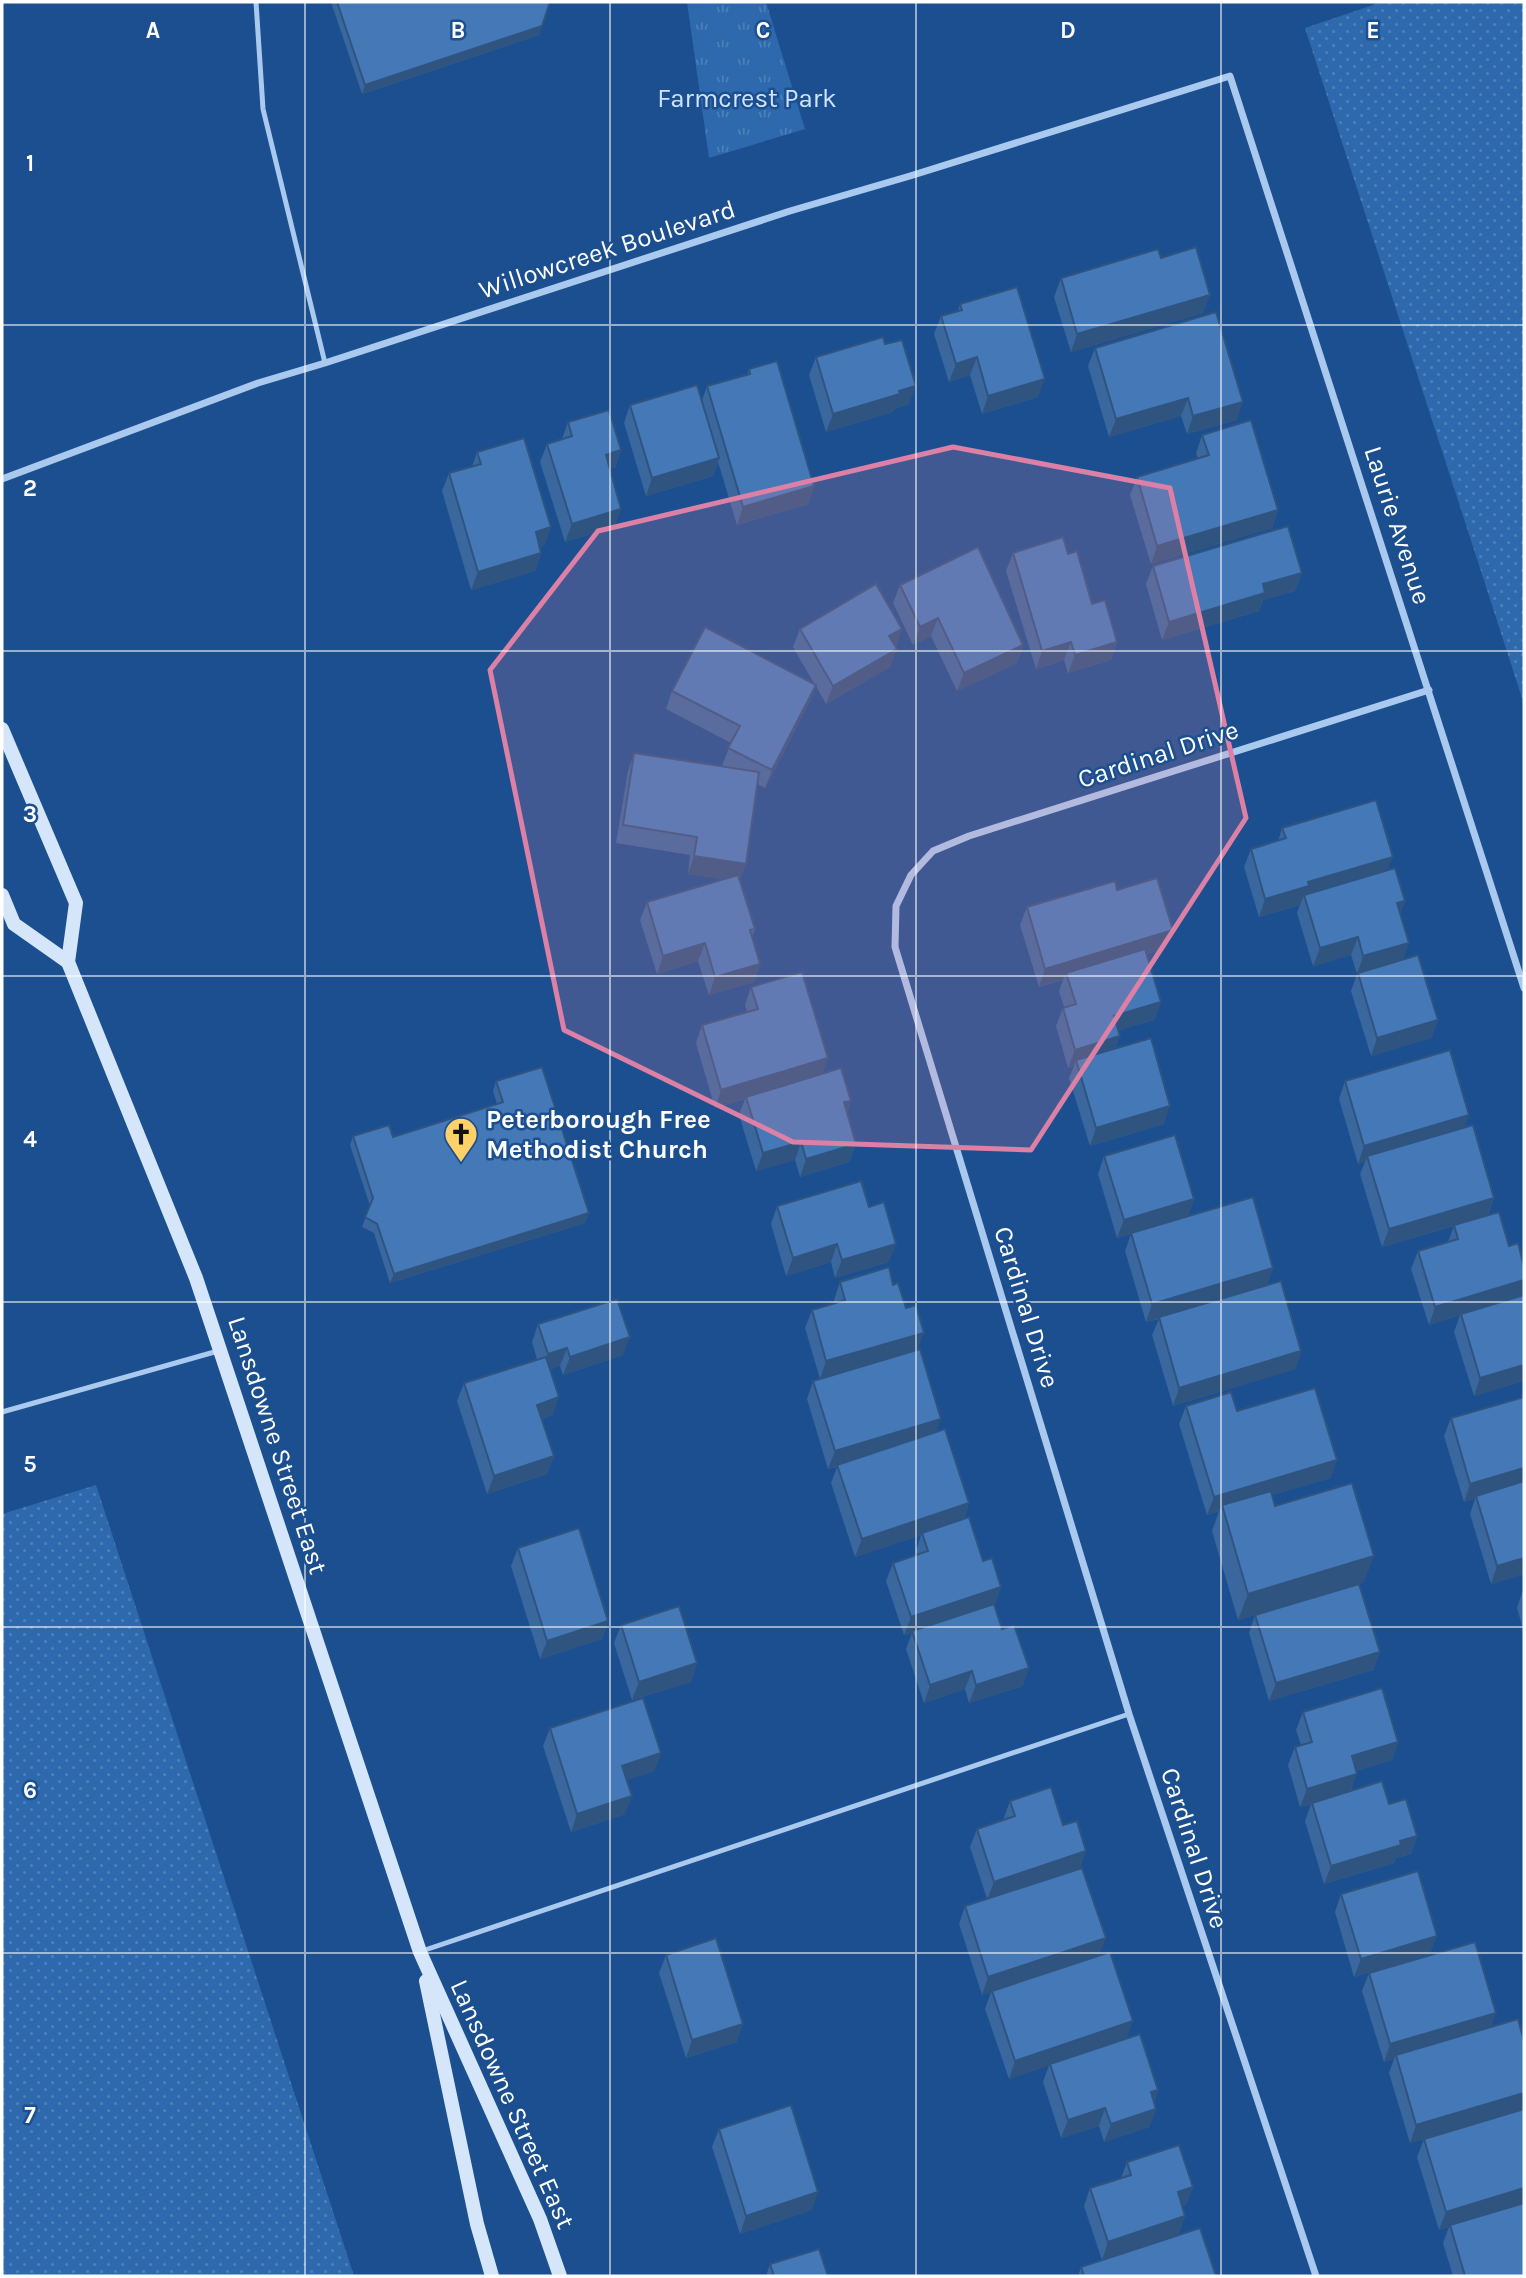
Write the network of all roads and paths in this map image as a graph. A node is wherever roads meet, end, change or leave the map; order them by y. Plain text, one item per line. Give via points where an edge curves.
1 (256, 2) edge
2 (1230, 76) joint
3 (325, 363) junction
4 (2, 479) edge
5 (1429, 690) junction
6 (2, 729) edge
7 (2, 895) edge
8 (68, 962) junction
9 (1524, 988) edge
10 (220, 1350) junction
11 (2, 1412) edge
12 (1129, 1714) junction
13 (419, 1952) junction
14 (492, 2276) edge
15 (560, 2276) edge
16 (1316, 2276) edge

1 - 3 lane via 263,109
2 - 3 street, Willowcreek Boulevard via 790,211
2 - 5 street, Laurie Avenue
3 - 4 street, Willowcreek Boulevard via 258,383
5 - 9 street, Laurie Avenue
5 - 12 street, Cardinal Drive via 933,850 911,875 896,906 895,947
6 - 8 main road, Lansdowne Street East via 76,903
7 - 8 main road via 14,924
8 - 10 main road, Lansdowne Street East via 197,1278
10 - 11 lane
10 - 13 main road, Lansdowne Street East
12 - 13 lane
12 - 16 street, Cardinal Drive
13 - 14 main road, Lansdowne Street East
13 - 15 main road, Lansdowne Street East via 540,2219

